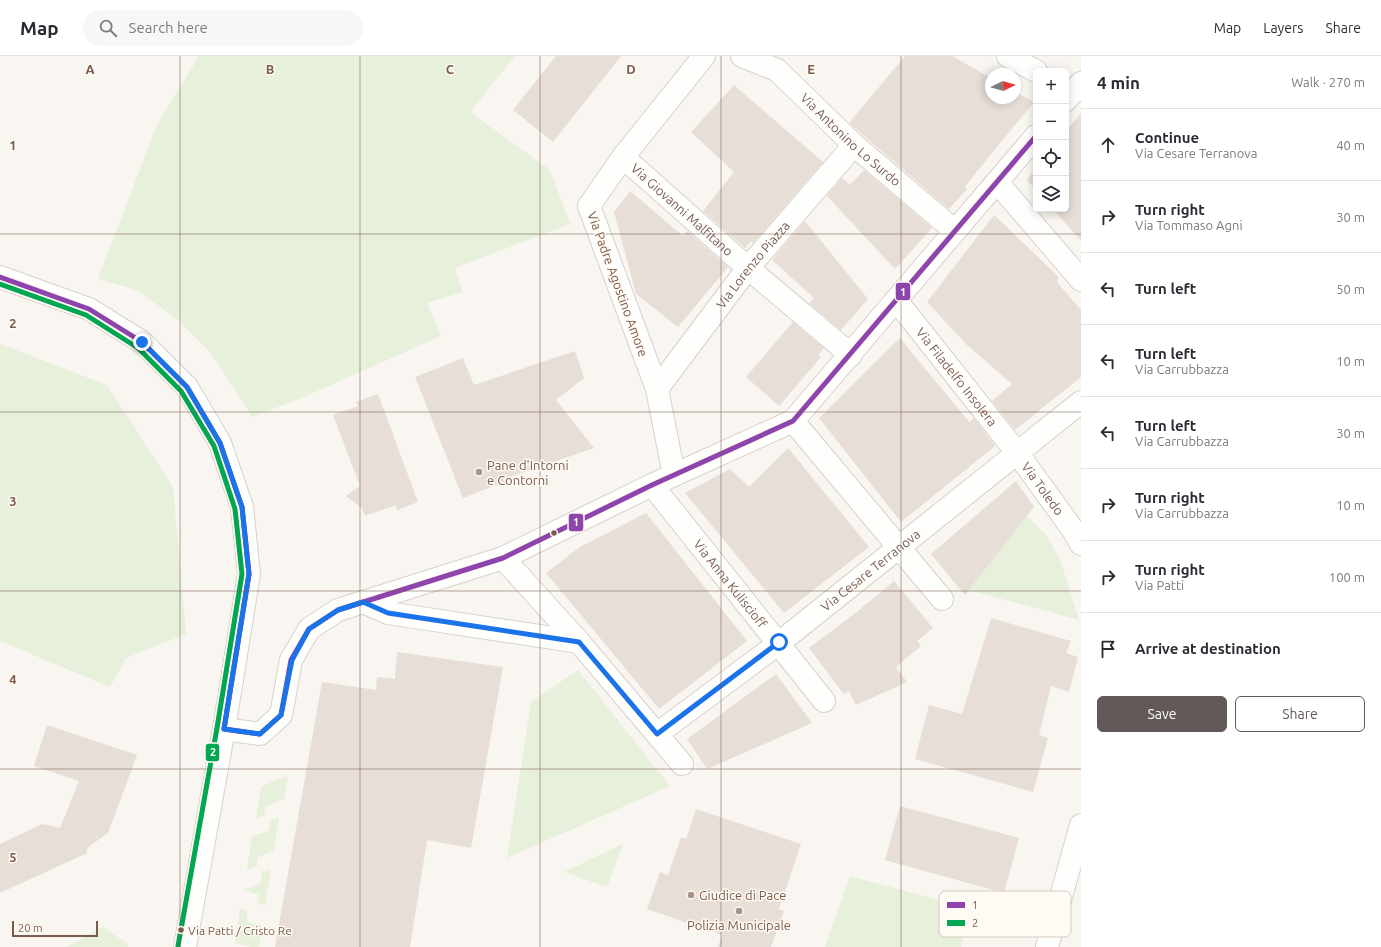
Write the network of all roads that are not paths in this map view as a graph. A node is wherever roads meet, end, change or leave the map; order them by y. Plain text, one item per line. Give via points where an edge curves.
1 (704, 56) edge
2 (742, 56) edge
3 (1008, 56) edge
4 (781, 63) edge
5 (1033, 69) edge
6 (1033, 140) edge
7 (854, 146) junction
8 (624, 157) junction
9 (997, 182) junction
10 (955, 231) junction
11 (748, 268) junction
12 (0, 278) edge
13 (1081, 280) edge
14 (896, 300) junction
15 (850, 355) junction
16 (657, 389) junction
17 (1081, 402) edge
18 (793, 422) junction
19 (1018, 454) junction
20 (674, 475) junction
21 (652, 484) junction
22 (1081, 544) edge
23 (898, 547) junction
24 (503, 558) junction
25 (942, 599) dead end
26 (363, 602) junction
27 (579, 642) junction
28 (779, 642) junction
29 (824, 701) dead end
30 (224, 729) junction
31 (657, 734) junction
32 (682, 764) dead end
33 (1081, 825) edge
34 (1063, 891) edge
35 (1051, 937) edge
36 (185, 947) edge
37 (1048, 947) edge

1 - 8 street, Via Padre Agostino Amore
2 - 4 street, Via Antonino Lo Surdo
3 - 5 street
4 - 7 street, Via Antonino Lo Surdo
6 - 9 street
7 - 10 street, Via Antonino Lo Surdo
7 - 11 street, Via Lorenzo Piazza
8 - 11 street, Via Giovanni Malfitano
8 - 16 street, Via Padre Agostino Amore via 589,206
9 - 10 street
9 - 13 street
10 - 14 street
11 - 15 street, Via Giovanni Malfitano
11 - 16 street, Via Lorenzo Piazza
12 - 30 street via 89,309 142,342 187,387 220,443 242,507 249,574
14 - 15 street
14 - 19 street, Via Filadelfo Insolera
15 - 18 street
16 - 20 street, Via Padre Agostino Amore
17 - 19 street, Via Cesare Terranova
18 - 20 street
18 - 23 street
19 - 22 street, Via Toledo
19 - 23 street, Via Cesare Terranova
20 - 21 street
21 - 24 street
21 - 28 street, Via Anna Kuliscioff
23 - 25 street
23 - 28 street, Via Cesare Terranova
24 - 26 street
24 - 27 street
26 - 27 street via 388,613
26 - 30 street via 338,610 309,629 292,660 281,715 276,720 260,734
27 - 31 street
28 - 29 street, Via Anna Kuliscioff
28 - 31 street, Via Cesare Terranova
30 - 36 street
31 - 32 street
33 - 34 street
35 - 37 street

